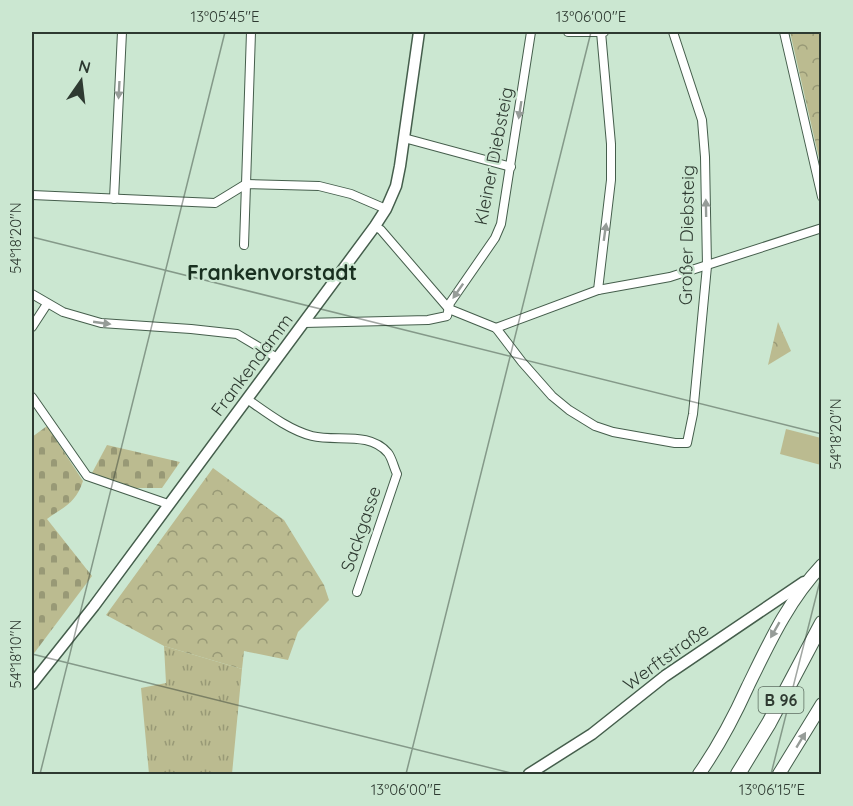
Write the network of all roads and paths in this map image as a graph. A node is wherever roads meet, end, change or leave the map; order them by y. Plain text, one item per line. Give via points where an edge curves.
1 (122, 32) edge
2 (251, 32) edge
3 (419, 32) edge
4 (531, 32) edge
5 (567, 32) edge
6 (602, 32) edge
7 (674, 32) edge
8 (784, 32) edge
9 (404, 138) junction
10 (512, 167) junction
11 (246, 184) junction
12 (32, 195) edge
13 (822, 197) edge
14 (114, 199) junction
15 (386, 209) junction
16 (375, 226) junction
17 (822, 228) edge
18 (243, 245) dead end
19 (707, 266) junction
20 (598, 290) junction
21 (32, 294) edge
22 (47, 303) junction
23 (449, 309) junction
24 (304, 323) junction
25 (32, 327) edge
26 (496, 328) junction
27 (277, 358) junction
28 (32, 398) edge
29 (247, 399) junction
30 (168, 504) junction
31 (822, 566) edge
32 (807, 580) junction
33 (357, 592) dead end
34 (822, 623) edge
35 (32, 684) edge
36 (822, 704) edge
37 (529, 774) edge
38 (699, 774) edge
39 (738, 774) edge
40 (779, 774) edge

1 -> 14 street
2 - 11 street
3 - 9 street, Frankendamm
4 -> 10 street, Kleiner Diebsteig
5 - 6 street
20 -> 6 street via 611,180
19 -> 7 street, Großer Diebsteig via 702,120
8 - 13 street
9 - 10 street
9 - 15 street, Frankendamm via 396,186
10 -> 23 street, Kleiner Diebsteig via 495,238
11 - 14 street via 215,203
11 - 15 street via 319,186
11 - 18 street
12 - 14 street
15 - 16 street, Frankendamm
16 - 23 street
16 - 24 street, Frankendamm
17 - 19 street
19 - 20 street via 646,283
19 - 26 street, Großer Diebsteig via 687,443 613,432 576,416 552,396
20 - 26 street
21 - 22 street
22 - 25 street
22 -> 27 street via 101,323 237,334
23 - 24 street via 447,316 428,320
23 - 26 street
24 - 27 street, Frankendamm
27 - 29 street, Frankendamm
28 - 30 street via 87,476
29 - 30 street, Frankendamm
29 - 33 street, Sackgasse via 295,430 312,436 368,440 388,453 397,474
30 - 35 street, Frankendamm
31 - 32 main road, Werftstraße
32 - 37 street, Werftstraße via 665,676 592,734
32 -> 38 main road via 775,630 743,698
34 - 39 highway, B 96
40 -> 36 main road

